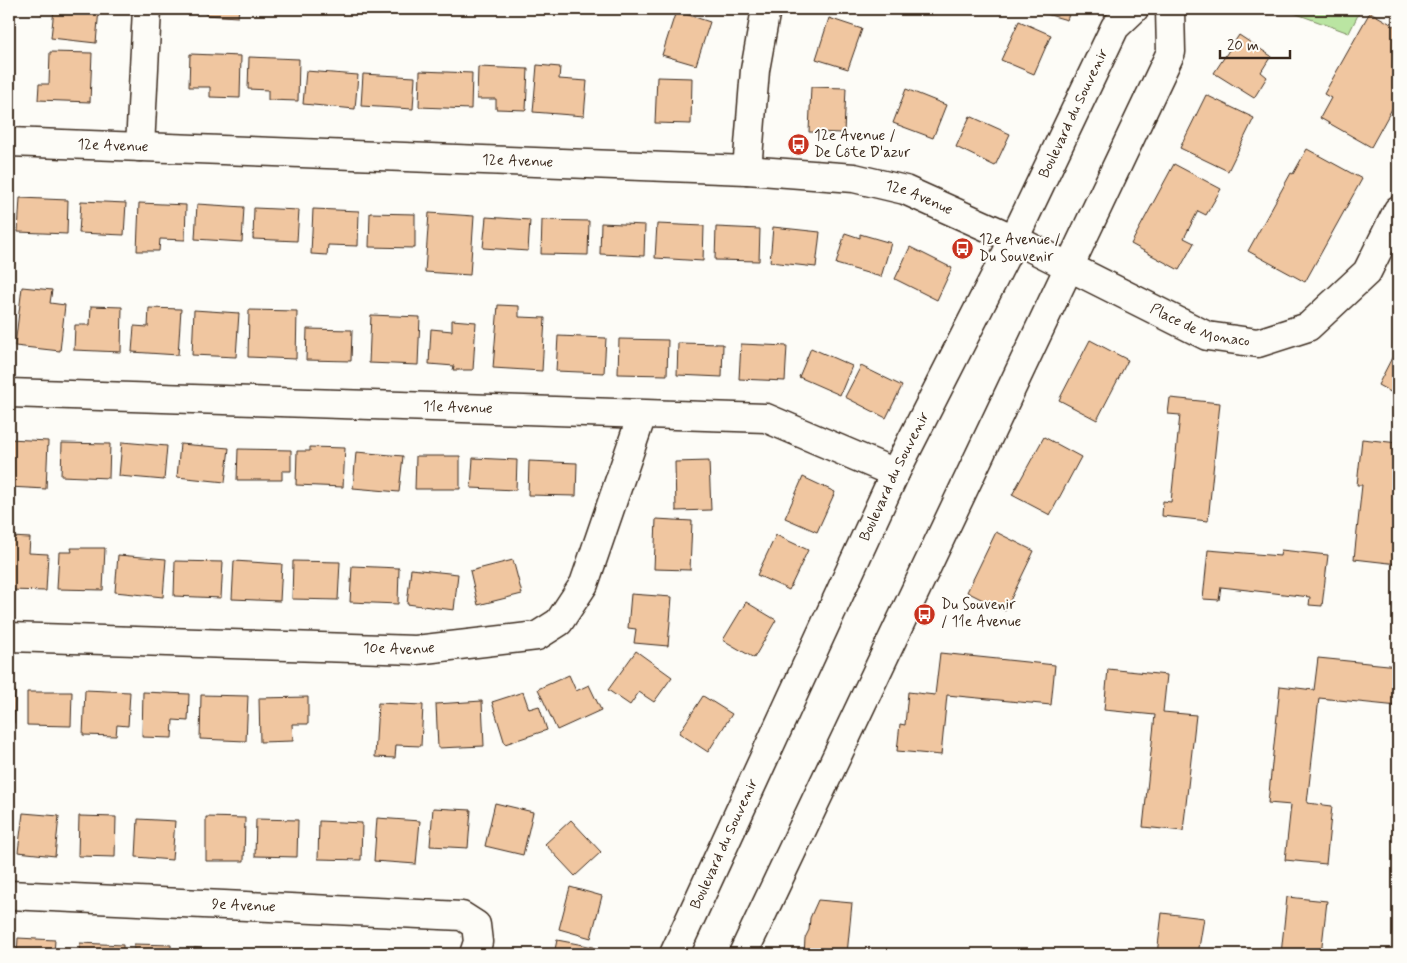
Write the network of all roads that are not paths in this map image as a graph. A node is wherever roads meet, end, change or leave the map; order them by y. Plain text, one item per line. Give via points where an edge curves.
1 (147, 9) edge
2 (766, 9) edge
3 (1134, 9) edge
4 (1170, 9) edge
5 (9, 142) edge
6 (140, 147) junction
7 (747, 170) junction
8 (1398, 210) edge
9 (1014, 239) junction
10 (1069, 266) junction
11 (9, 394) edge
12 (642, 415) junction
13 (895, 473) junction
14 (9, 637) edge
15 (9, 895) edge
16 (474, 954) edge
17 (674, 954) edge
18 (743, 954) edge

1 - 6 street
2 - 7 street via 754,70
3 - 9 street, Boulevard du Souvenir via 1115,27
4 - 10 street via 1171,52
5 - 6 street, 12e Avenue
6 - 7 street, 12e Avenue
7 - 9 street, 12e Avenue via 854,178 905,190
8 - 10 street, Place de Monaco via 1367,272 1308,327 1258,343 1207,336
9 - 10 street, Place de Monaco
9 - 13 street, Boulevard du Souvenir
10 - 18 street
11 - 12 street, 11e Avenue
12 - 13 street, 11e Avenue via 766,418
12 - 14 street, 10e Avenue via 584,584 559,622 537,636 416,650
13 - 17 street, Boulevard du Souvenir
15 - 16 street, 9e Avenue via 462,916 476,925 478,942

